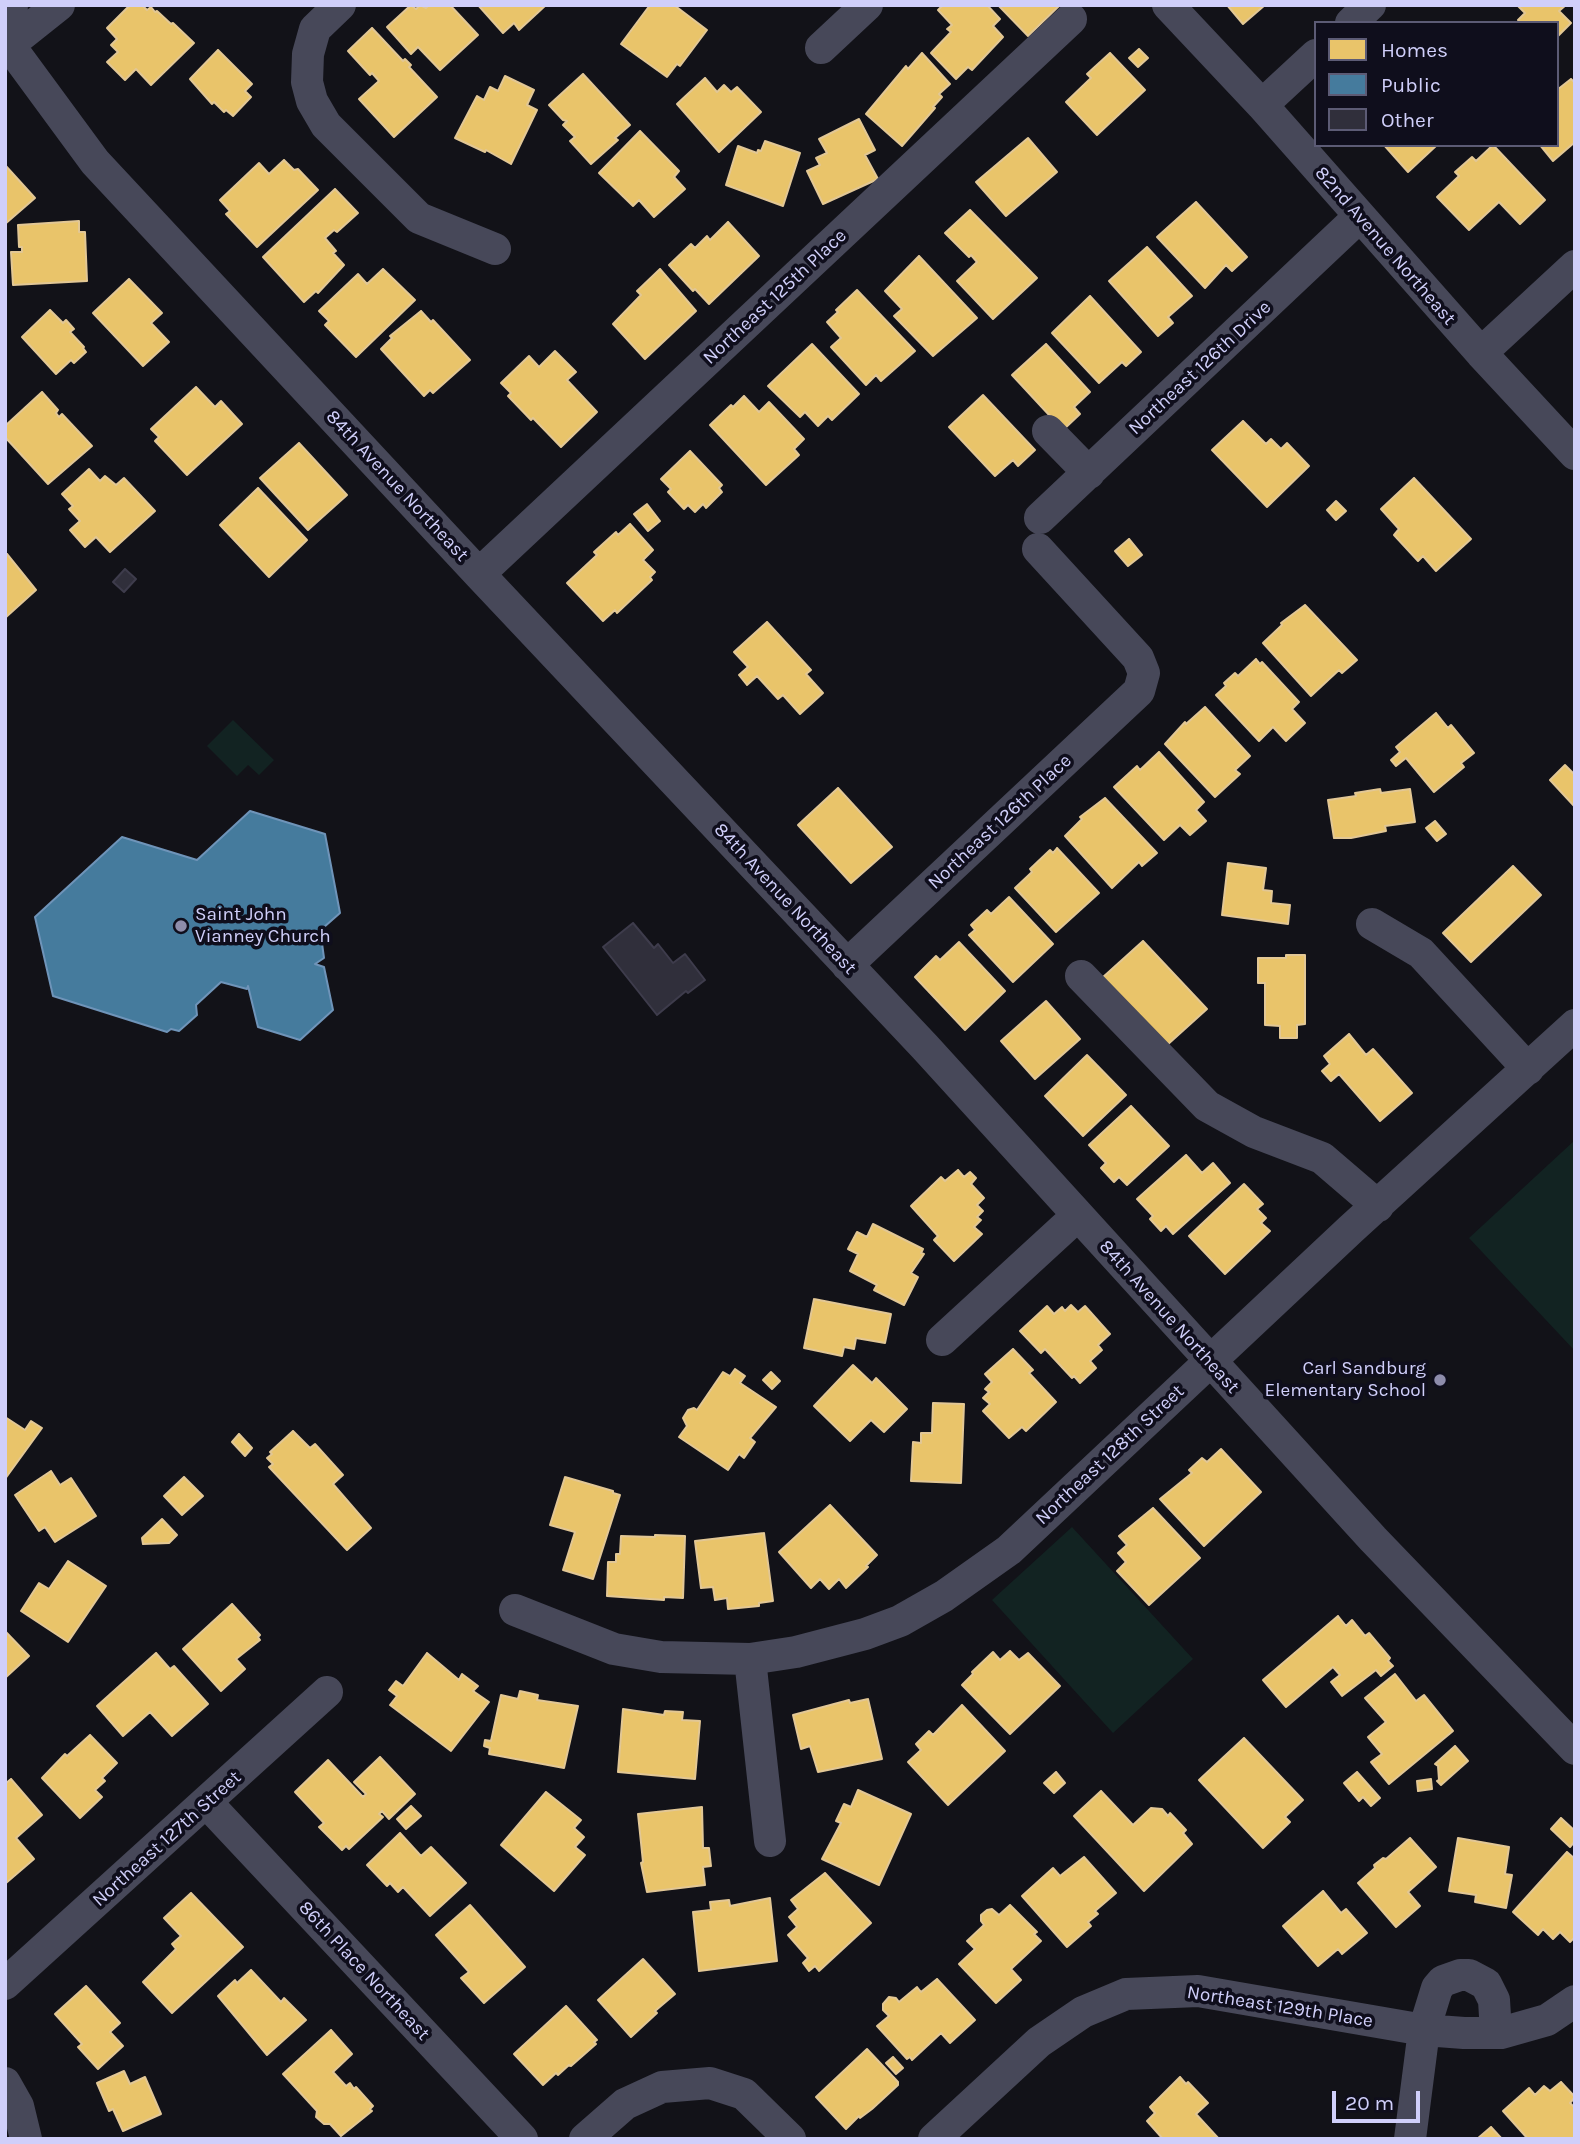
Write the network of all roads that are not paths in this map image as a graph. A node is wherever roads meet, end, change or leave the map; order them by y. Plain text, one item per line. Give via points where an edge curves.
1 (12, 5) edge
2 (59, 5) edge
3 (340, 5) edge
4 (867, 5) edge
5 (1168, 5) edge
6 (1370, 5) edge
7 (1071, 19) dead end
8 (1353, 21) edge
9 (6, 45) edge
10 (821, 48) dead end
11 (1314, 57) edge
12 (1262, 106) junction
13 (1359, 217) junction
14 (495, 249) dead end
15 (1575, 266) edge
16 (1481, 354) junction
17 (1048, 431) dead end
18 (1575, 454) edge
19 (1089, 473) junction
20 (479, 574) junction
21 (1144, 673) joint
22 (1372, 924) dead end
23 (847, 965) junction
24 (1081, 976) dead end
25 (1575, 1025) edge
26 (1528, 1069) junction
27 (1378, 1206) junction
28 (1077, 1216) junction
29 (942, 1340) dead end
30 (1211, 1362) junction
31 (515, 1610) dead end
32 (750, 1659) junction
33 (327, 1692) dead end
34 (1575, 1749) edge
35 (207, 1803) junction
36 (770, 1841) dead end
37 (5, 1984) edge
38 (1575, 2001) edge
39 (1424, 2030) junction
40 (1496, 2033) junction
41 (5, 2083) edge
42 (26, 2139) edge
43 (522, 2139) edge
44 (585, 2139) edge
45 (790, 2139) edge
46 (934, 2139) edge
47 (1410, 2139) edge

1 - 9 street
2 - 9 street
3 - 14 street via 315,29 308,54 312,102 326,125 419,218
4 - 10 street
5 - 12 street, 82nd Avenue Northeast
6 - 8 street
7 - 20 street, Northeast 125th Place
9 - 20 street, 84th Avenue Northeast via 95,162
11 - 12 street
12 - 13 street, 82nd Avenue Northeast
13 - 16 street, 82nd Avenue Northeast
13 - 19 street, Northeast 126th Drive
15 - 16 street
16 - 18 street, 82nd Avenue Northeast
17 - 19 street
19 - 21 street, Northeast 126th Drive via 1039,533 1138,658
20 - 23 street, 84th Avenue Northeast
21 - 23 street, Northeast 126th Place via 1139,691 1126,705
22 - 26 street via 1421,953
23 - 28 street, 84th Avenue Northeast
24 - 27 street via 1207,1106 1254,1132 1322,1158
25 - 26 street, Northeast 128th Street
26 - 27 street, Northeast 128th Street
27 - 30 street, Northeast 128th Street
28 - 29 street
28 - 30 street, 84th Avenue Northeast
30 - 32 street, Northeast 128th Street via 1009,1550 944,1596 865,1634
30 - 34 street, 84th Avenue Northeast
31 - 32 street, Northeast 128th Street via 614,1649 661,1657
32 - 36 street
33 - 35 street, Northeast 127th Street
35 - 37 street, Northeast 127th Street
35 - 43 street, 86th Place Northeast
38 - 40 street, Northeast 129th Place via 1547,2020
39 - 40 street, Northeast 129th Place
39 - 40 street via 1437,1988 1451,1977 1469,1975 1491,1992
39 - 46 street, Northeast 129th Place via 1198,1991 1126,1994 1083,2012 1039,2042
39 - 47 street
41 - 42 street via 18,2106
44 - 45 street via 625,2104 662,2087 710,2083 744,2094

